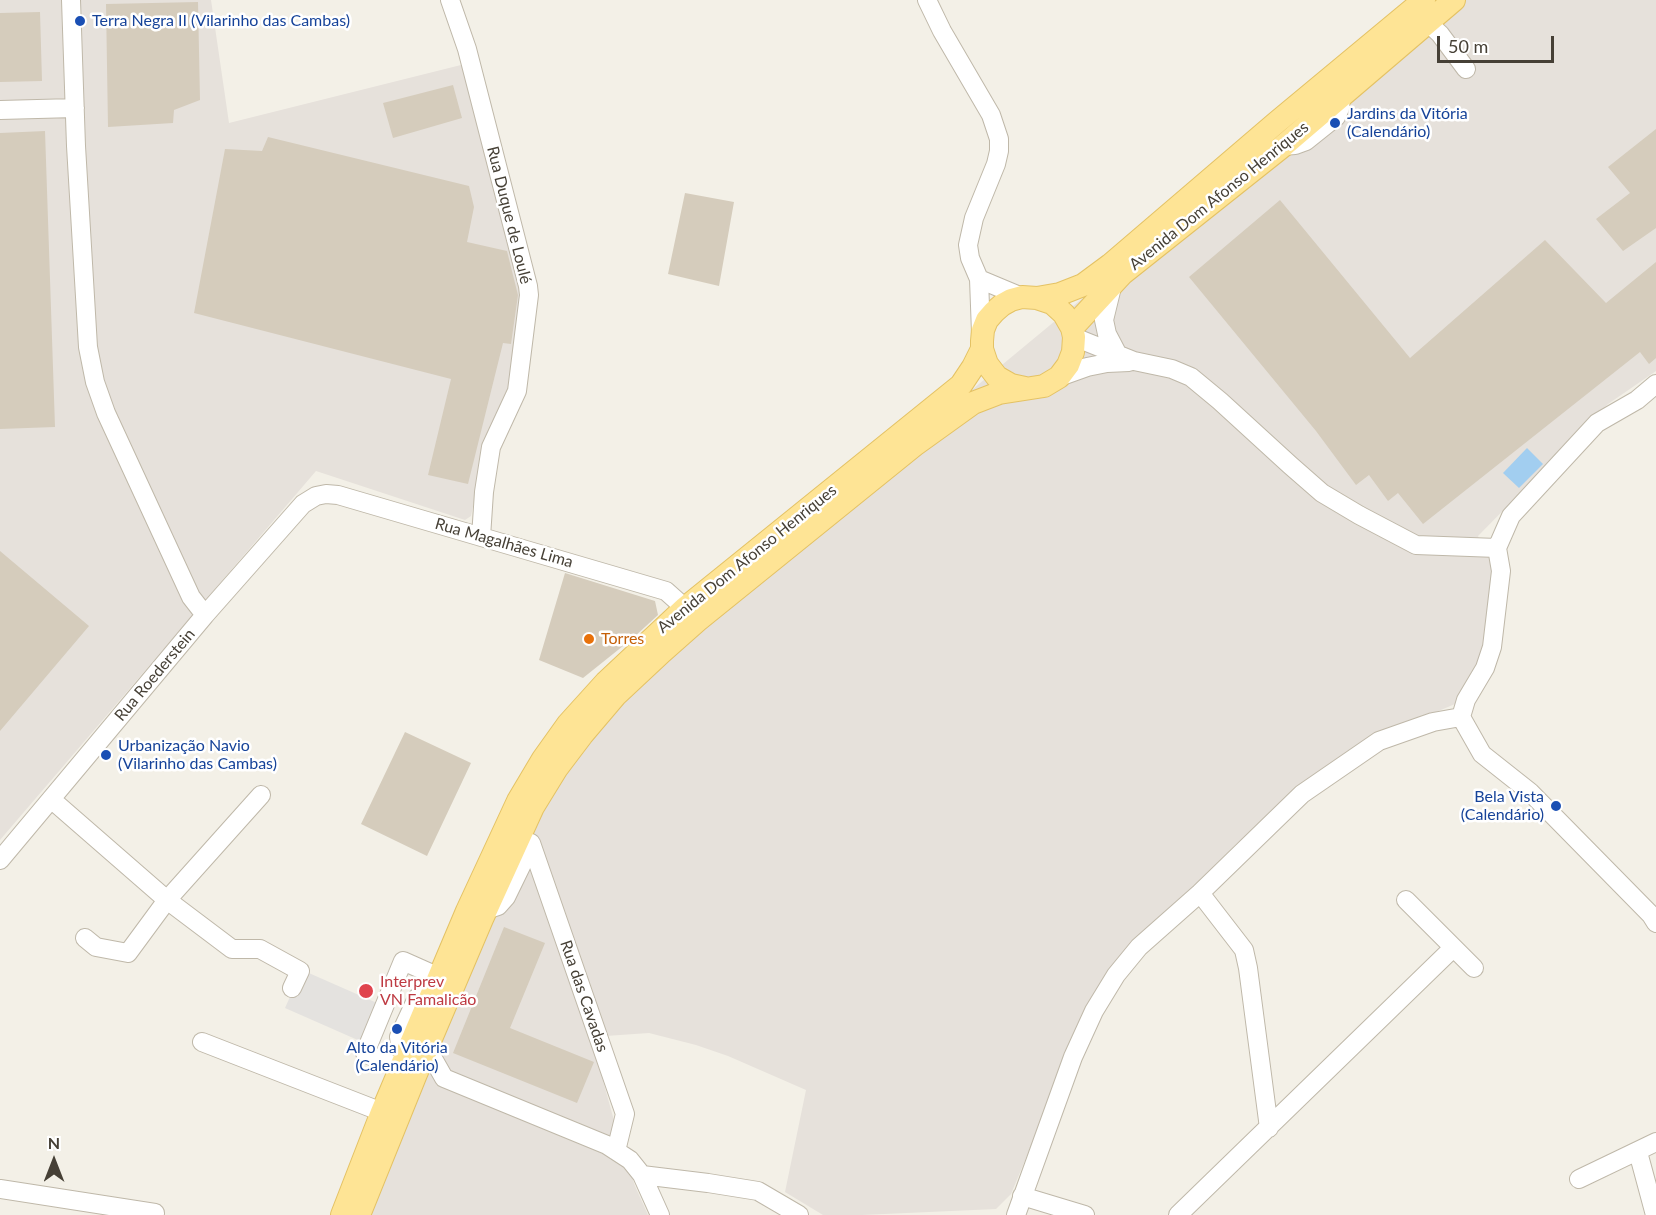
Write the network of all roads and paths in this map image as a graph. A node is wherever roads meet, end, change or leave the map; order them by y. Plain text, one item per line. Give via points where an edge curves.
1 (71, 0) edge
2 (450, 0) edge
3 (927, 0) edge
4 (1454, 0) edge
5 (1426, 11) edge
6 (1466, 69) dead end
7 (75, 108) junction
8 (0, 110) edge
9 (979, 279) junction
10 (1113, 283) junction
11 (1030, 297) junction
12 (1073, 332) junction
13 (982, 345) junction
14 (1126, 358) junction
15 (1059, 377) junction
16 (1656, 384) edge
17 (1027, 389) junction
18 (316, 496) joint
19 (481, 537) junction
20 (1497, 548) junction
21 (685, 609) junction
22 (205, 615) junction
23 (1461, 717) junction
24 (261, 795) dead end
25 (51, 799) junction
26 (525, 839) junction
27 (0, 860) edge
28 (1200, 893) junction
29 (167, 900) junction
30 (1406, 900) dead end
31 (1656, 923) edge
32 (85, 938) dead end
33 (1453, 948) junction
34 (1474, 968) dead end
35 (437, 982) junction
36 (292, 988) dead end
37 (202, 1042) dead end
38 (427, 1048) junction
39 (406, 1071) junction
40 (444, 1078) junction
41 (382, 1112) junction
42 (1269, 1128) junction
43 (1656, 1142) edge
44 (616, 1151) junction
45 (1638, 1152) junction
46 (642, 1175) junction
47 (1579, 1179) dead end
48 (0, 1189) edge
49 (1022, 1196) junction
50 (155, 1213) dead end
51 (342, 1215) edge
52 (359, 1215) edge
53 (660, 1215) edge
54 (800, 1215) edge
55 (1016, 1215) edge
56 (1085, 1215) edge
57 (1178, 1215) edge
58 (1655, 1215) edge

1 - 7 street
2 - 19 street, Rua Duque de Loulé via 467,49 529,295 517,391 491,447
3 - 9 street via 991,116 999,139 996,164 974,218 968,245
4 - 5 main road, Avenida Dom Afonso Henriques
5 - 6 street
5 - 10 main road, Avenida Dom Afonso Henriques via 1341,98
5 - 11 main road, Avenida Dom Afonso Henriques via 1277,122 1083,285 1060,294
7 - 8 street
7 - 22 street via 87,347 95,382 191,597
9 - 11 street
9 - 13 street
10 - 12 main road, Avenida Dom Afonso Henriques
10 - 14 street via 1104,320 1107,334
11 - 12 main road via 1052,303 1064,314
11 - 13 main road, Avenida Dom Afonso Henriques via 1011,300 994,312 983,330
12 - 14 street
12 - 15 main road, Avenida Dom Afonso Henriques via 1073,351
13 - 17 main road via 987,364 997,377 1011,386
13 - 21 main road, Avenida Dom Afonso Henriques via 960,386
14 - 15 street
14 - 20 street via 1191,377 1322,493 1416,545
15 - 17 main road, Avenida Dom Afonso Henriques via 1044,386
16 - 20 street via 1597,423 1511,516
17 - 26 main road, Avenida Dom Afonso Henriques via 999,393 973,403 916,444 662,652 616,695 557,768 533,807
18 - 19 street, Rua Magalhães Lima via 338,495
18 - 22 street, Rua Roederstein via 303,504
19 - 21 street, Rua Magalhães Lima via 666,591
20 - 23 street via 1501,571 1491,647
21 - 35 main road, Avenida Dom Afonso Henriques via 606,682 543,759 518,801
22 - 25 street, Rua Roederstein
23 - 28 street via 1433,722 1380,741 1302,794
23 - 31 street via 1482,754 1530,792
24 - 29 street
25 - 27 street, Rua Roederstein
25 - 29 street
26 - 38 main road, Avenida Dom Afonso Henriques via 486,910
26 - 44 street, Rua das Cavadas via 625,1114
28 - 42 street via 1244,950
28 - 49 street via 1139,947 1094,1011
29 - 32 street via 128,953 96,947
29 - 36 street via 232,949 260,949 300,970
30 - 33 street
33 - 34 street
33 - 42 street
35 - 39 main road, Avenida Dom Afonso Henriques
35 - 39 street via 403,961 364,1053
37 - 41 street
38 - 39 main road, Avenida Dom Afonso Henriques
38 - 40 street
39 - 40 street
39 - 41 main road, Avenida Dom Afonso Henriques
39 - 52 main road, Avenida Dom Afonso Henriques
40 - 44 street
41 - 51 main road, Avenida Dom Afonso Henriques
42 - 57 street
43 - 45 street
44 - 46 street
45 - 47 street
45 - 58 street
46 - 53 street
46 - 54 street via 758,1191
48 - 50 street
49 - 55 street
49 - 56 street

